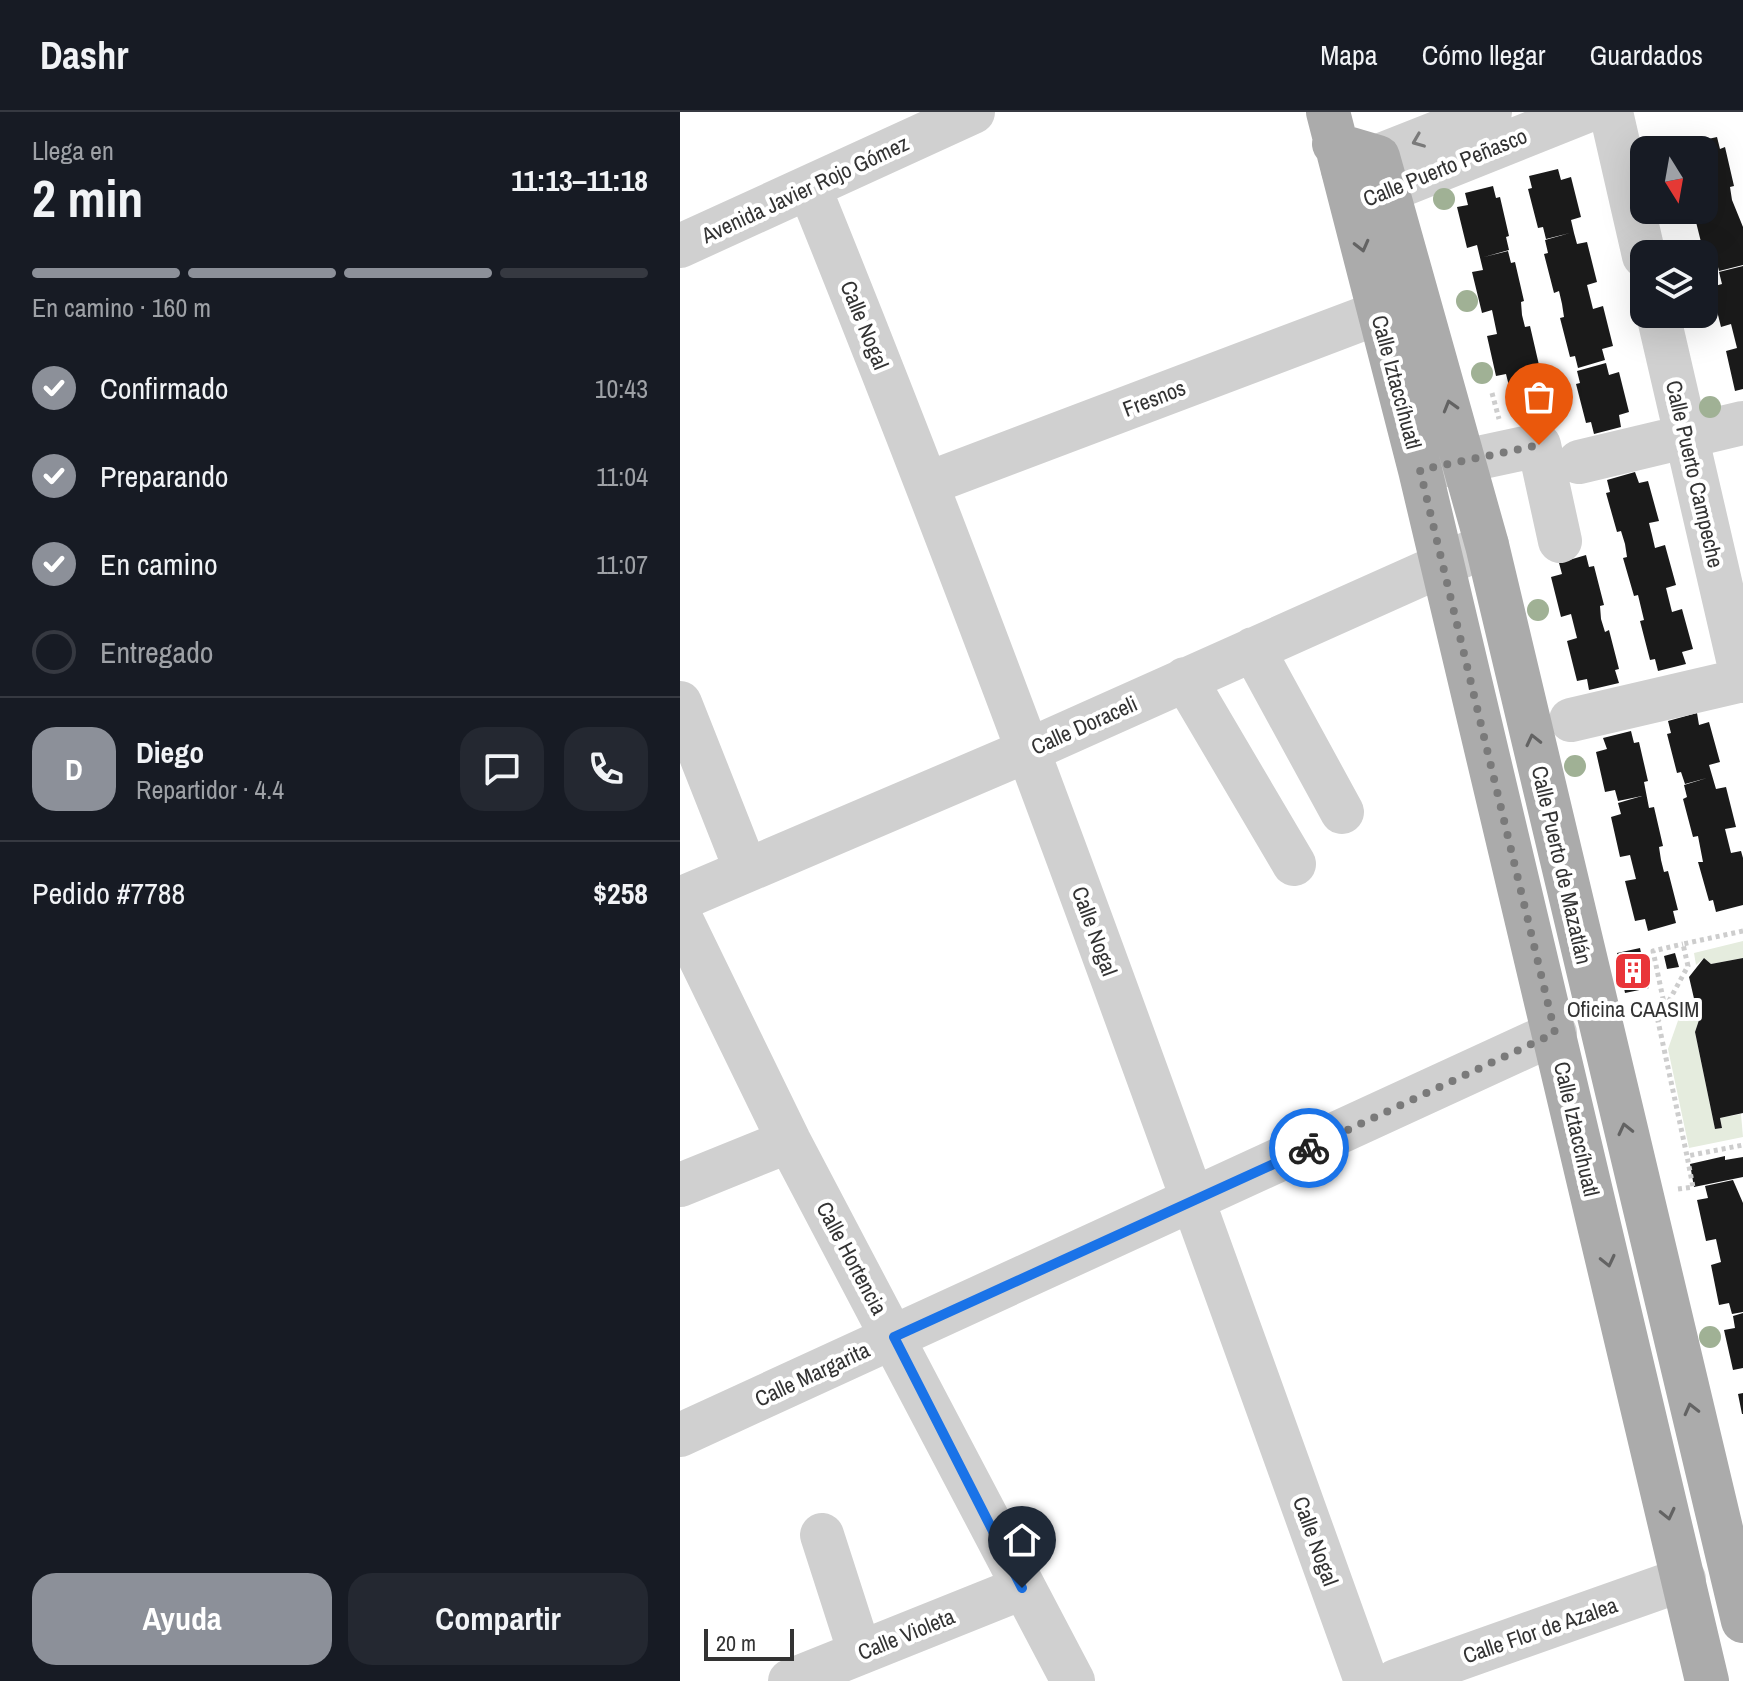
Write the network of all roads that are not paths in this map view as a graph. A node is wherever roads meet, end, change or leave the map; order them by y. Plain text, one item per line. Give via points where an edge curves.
1 (973, 112) edge
2 (1490, 112) edge
3 (1584, 112) edge
4 (1611, 112) edge
5 (1354, 163) edge
6 (809, 187) junction
7 (1640, 240) edge
8 (680, 246) edge
9 (1378, 313) junction
10 (1661, 328) edge
11 (1743, 423) edge
12 (1686, 437) junction
13 (1465, 460) junction
14 (1579, 462) dead end
15 (1420, 470) junction
16 (929, 483) junction
17 (1560, 541) dead end
18 (1487, 545) junction
19 (1442, 564) junction
20 (1253, 649) junction
21 (1185, 679) junction
22 (1743, 680) edge
23 (680, 703) edge
24 (1571, 720) dead end
25 (1029, 750) junction
26 (1342, 812) dead end
27 (1294, 864) dead end
28 (746, 870) junction
29 (680, 899) edge
30 (680, 917) edge
31 (1555, 1033) junction
32 (789, 1141) junction
33 (680, 1185) edge
34 (1640, 1195) junction
35 (1193, 1202) junction
36 (1596, 1207) junction
37 (894, 1337) junction
38 (680, 1435) edge
39 (822, 1535) dead end
40 (1684, 1579) junction
41 (1022, 1588) junction
42 (1743, 1621) edge
43 (860, 1653) junction
44 (790, 1681) edge
45 (1073, 1681) edge
46 (1366, 1681) edge
47 (1396, 1681) edge
48 (1707, 1681) edge

1 - 6 street, Avenida Javier Rojo Gómez
2 -> 5 street, Calle Puerto Peñasco
3 - 5 street, Calle Puerto Peñasco
4 - 7 street
5 -> 9 main road, Calle Iztaccíhuatl
13 -> 5 main road, Calle Puerto de Mazatlán
6 - 8 street, Avenida Javier Rojo Gómez
6 - 16 street, Calle Nogal
9 - 15 main road, Calle Iztaccíhuatl
9 - 16 street, Fresnos
10 - 12 street, Calle Puerto Campeche
11 - 12 street
12 - 14 street
12 - 22 street, Calle Puerto Campeche
13 - 15 street
13 - 17 street via 1539,445
13 - 18 main road, Calle Puerto de Mazatlán
15 - 19 main road, Calle Iztaccíhuatl
16 - 25 street, Calle Nogal
18 - 19 street, Calle Doraceli
34 -> 18 main road, Calle Puerto de Mazatlán
19 - 20 street, Calle Doraceli
19 - 31 main road, Calle Iztaccíhuatl
20 - 21 street, Calle Doraceli
20 - 26 street
21 - 25 street, Calle Doraceli
21 - 27 street
22 - 24 street
23 - 28 street
25 - 28 street, Calle Doraceli
25 - 35 street, Calle Nogal
28 - 29 street, Calle Doraceli
30 - 32 street, Calle Hortencia
31 - 35 street, Calle Margarita
31 - 36 main road, Calle Iztaccíhuatl
32 - 33 street
32 - 37 street, Calle Hortencia
34 - 36 main road
42 -> 34 main road, Calle Puerto de Mazatlán
35 - 37 street, Calle Margarita
35 - 46 street, Calle Nogal
36 -> 40 main road, Calle Iztaccíhuatl
37 - 38 street, Calle Margarita
37 - 41 street, Calle Hortencia
39 - 43 street
40 - 47 street, Calle Flor de Azalea
40 - 48 main road, Calle Iztaccíhuatl
41 - 43 street, Calle Violeta
41 - 45 street, Calle Hortencia
43 - 44 street, Calle Violeta

